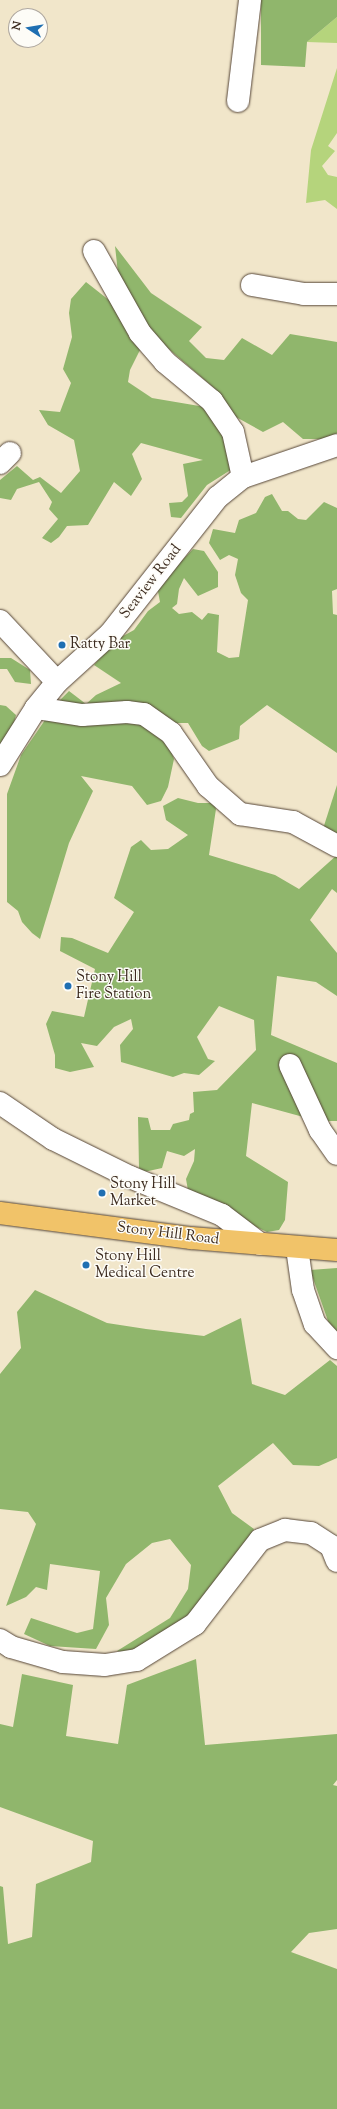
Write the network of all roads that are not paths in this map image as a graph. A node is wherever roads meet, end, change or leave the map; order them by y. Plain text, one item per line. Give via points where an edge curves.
1 (250, 0) edge
2 (238, 101) dead end
3 (94, 251) dead end
4 (252, 285) dead end
5 (337, 294) edge
6 (337, 445) edge
7 (243, 477) junction
8 (0, 621) edge
9 (58, 682) junction
10 (36, 708) junction
11 (0, 765) edge
12 (337, 846) edge
13 (290, 1065) dead end
14 (0, 1103) edge
15 (337, 1154) edge
16 (0, 1213) edge
17 (260, 1244) junction
18 (297, 1248) junction
19 (337, 1250) edge
20 (337, 1348) edge
21 (337, 1560) edge
22 (0, 1640) edge

1 - 2 street
3 - 7 street via 140,333 165,362 212,402 233,432
4 - 5 street via 304,294
6 - 7 street, Seaview Road
7 - 9 street, Seaview Road via 218,497 110,634
8 - 9 street
9 - 10 street, Seaview Road
10 - 11 street, Seaview Road
10 - 12 street via 82,715 127,712 144,714 171,733 208,786 240,814 293,822
13 - 15 street via 320,1130
14 - 17 street via 60,1142 130,1177 222,1215
16 - 17 main road, Stony Hill Road via 191,1238
17 - 18 main road, Stony Hill Road
18 - 19 main road, Stony Hill Road
18 - 20 street via 303,1290 315,1324
21 - 22 street via 331,1546 311,1533 285,1530 260,1540 195,1624 137,1660 105,1665 63,1662 11,1647

